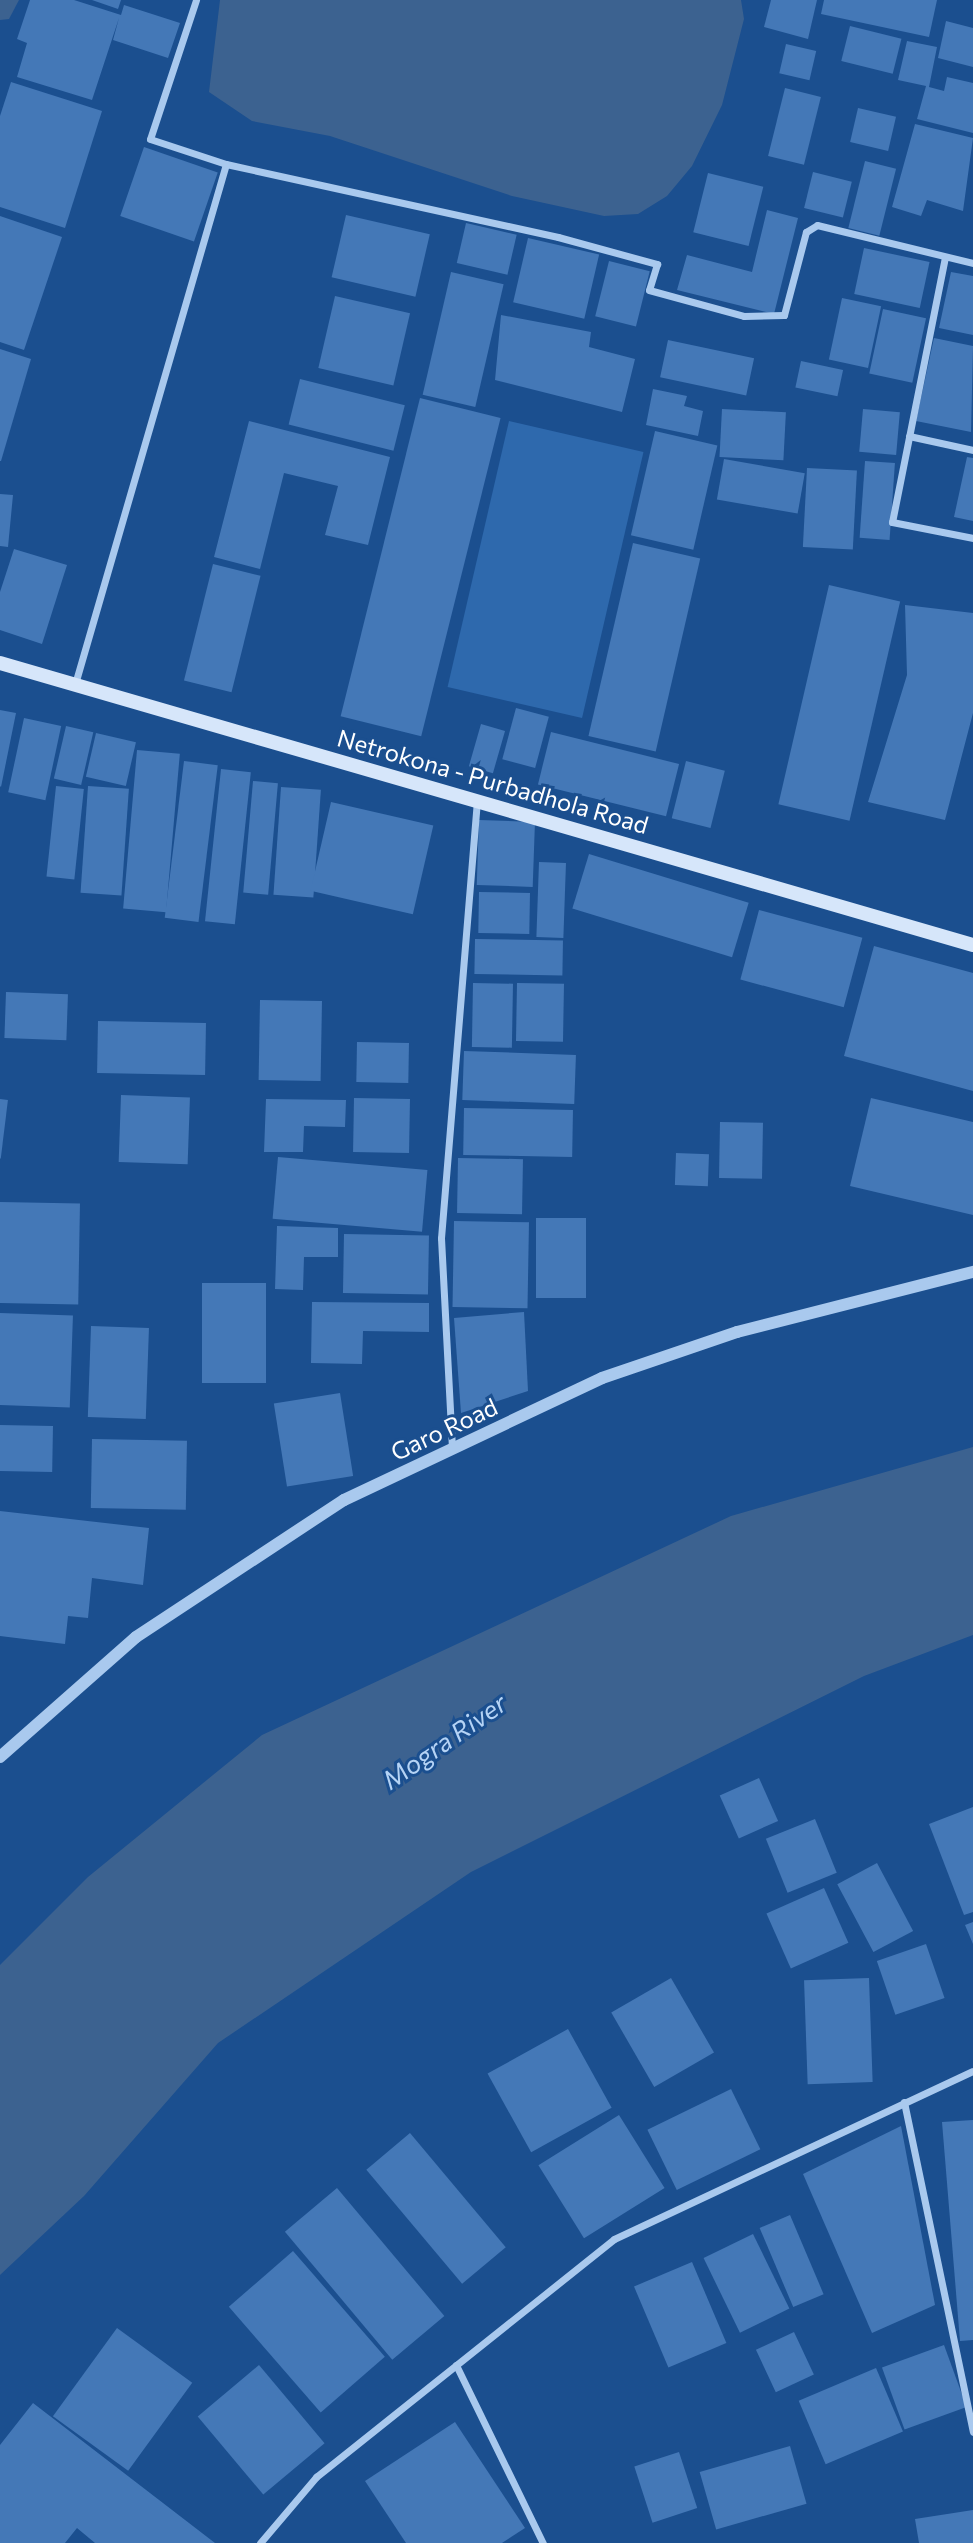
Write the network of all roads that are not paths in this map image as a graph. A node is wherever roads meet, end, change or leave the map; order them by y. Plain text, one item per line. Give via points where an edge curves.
1 (196, 0) edge
2 (226, 164) junction
3 (945, 257) junction
4 (973, 263) edge
5 (909, 436) junction
6 (973, 450) edge
7 (973, 538) edge
8 (0, 663) edge
9 (75, 684) junction
10 (477, 800) junction
11 (973, 945) edge
12 (973, 1272) edge
13 (452, 1448) junction
14 (0, 1757) edge
15 (973, 2071) edge
16 (904, 2102) junction
17 (456, 2365) junction
18 (973, 2432) edge
19 (260, 2543) edge
20 (543, 2543) edge

1 - 2 street via 150,139
2 - 3 street via 558,237 657,264 649,290 744,316 784,315 806,232 817,225
2 - 9 street
3 - 4 street
3 - 5 street
5 - 6 street
5 - 7 street via 892,522
8 - 9 main road, Netrokona - Purbadhola Road
9 - 10 main road, Netrokona - Purbadhola Road
10 - 11 main road, Netrokona - Purbadhola Road
10 - 13 street via 440,1238
12 - 13 street, Garo Road via 688,1349 602,1378
13 - 14 street, Garo Road via 344,1500 241,1564 136,1637
15 - 16 street
16 - 17 street via 614,2239
16 - 18 street
17 - 19 street via 316,2477
17 - 20 street

